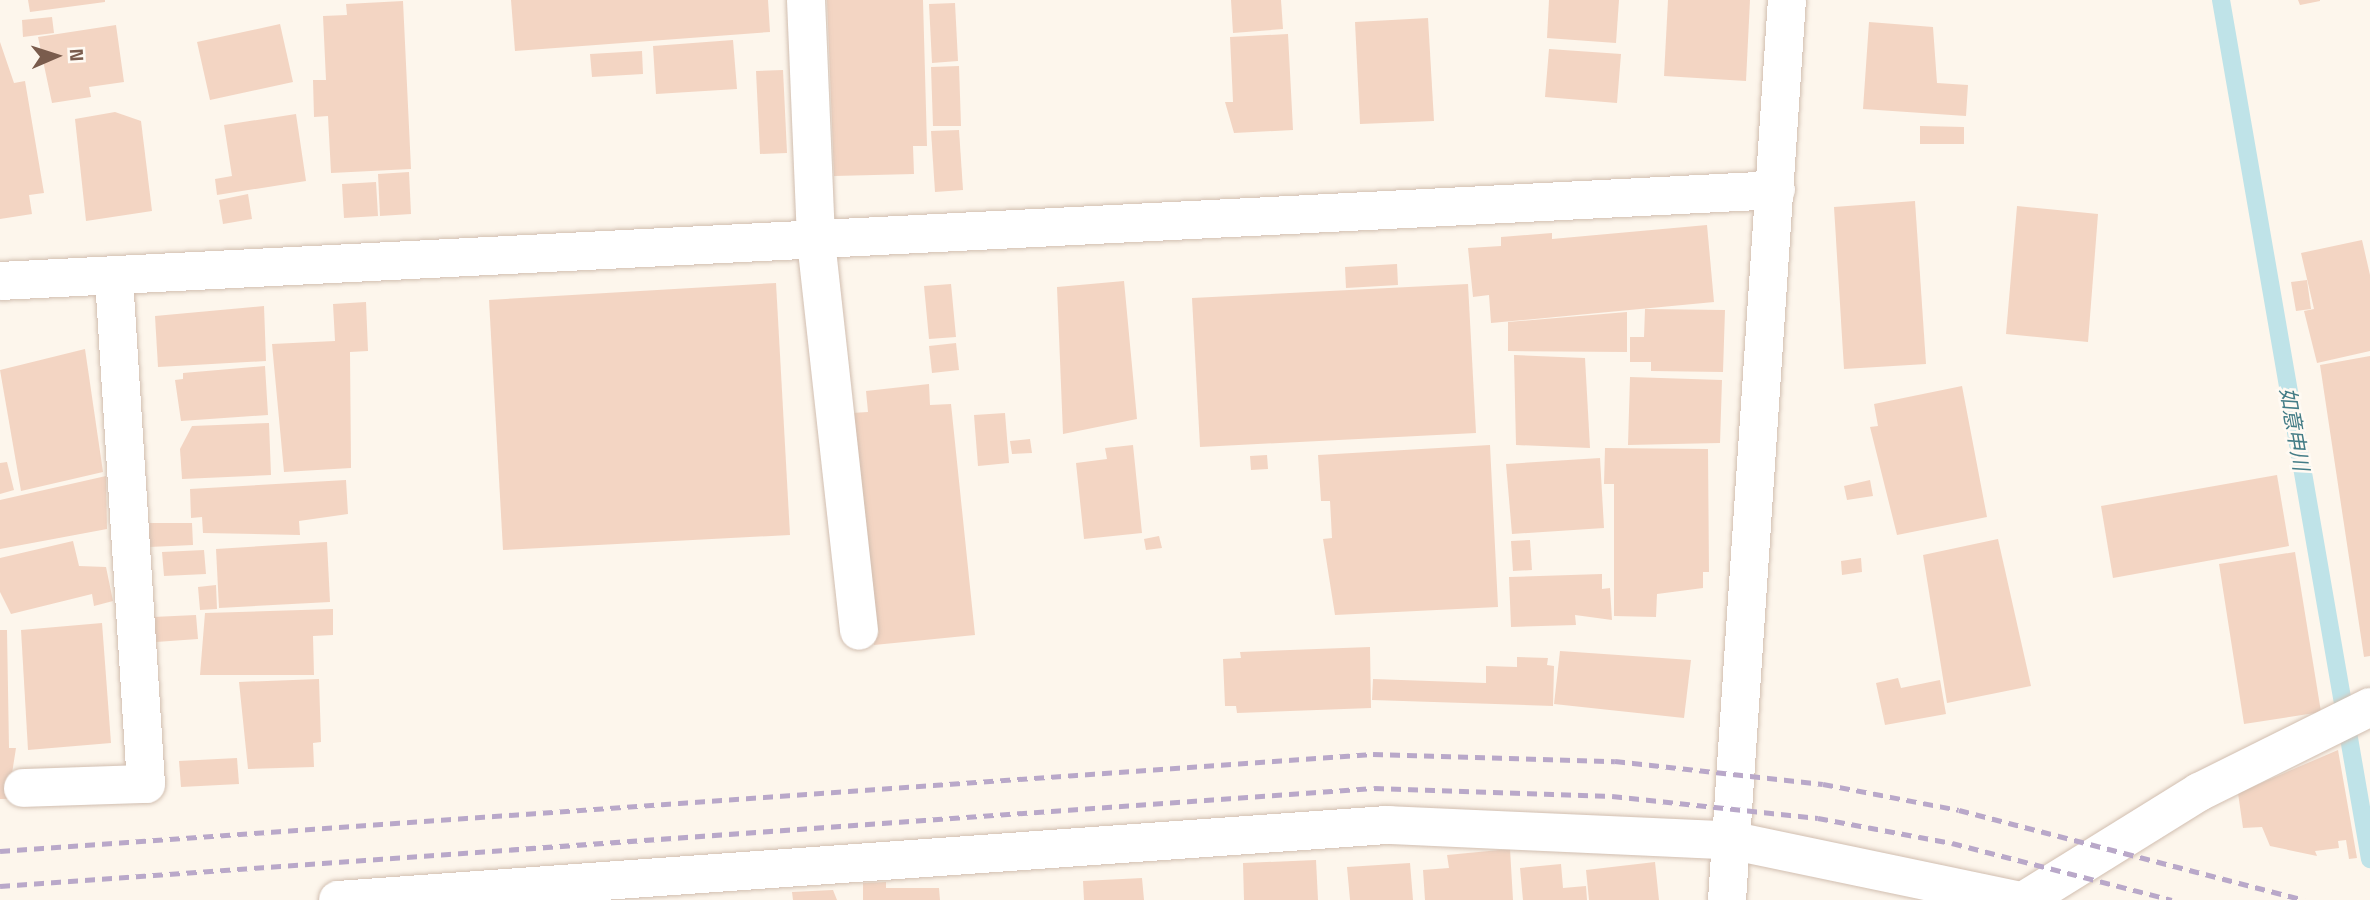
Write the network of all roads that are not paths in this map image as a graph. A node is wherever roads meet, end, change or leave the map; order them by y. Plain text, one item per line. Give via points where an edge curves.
1 (806, 0) edge
2 (1787, 0) edge
3 (1776, 190) junction
4 (817, 241) junction
5 (114, 278) junction
6 (0, 281) edge
7 (859, 631) dead end
8 (2368, 708) edge
9 (23, 788) dead end
10 (1734, 841) junction
11 (726, 886) edge
12 (338, 900) edge
13 (1727, 900) edge
14 (2017, 900) edge
15 (2025, 900) edge

1 - 4 street
2 - 3 street
3 - 4 street
3 - 10 street
4 - 5 street
4 - 7 street
5 - 6 street
5 - 9 street via 146,784
8 - 15 street via 2199,792
10 - 11 street via 1388,824
10 - 13 street
10 - 14 street
11 - 12 street

